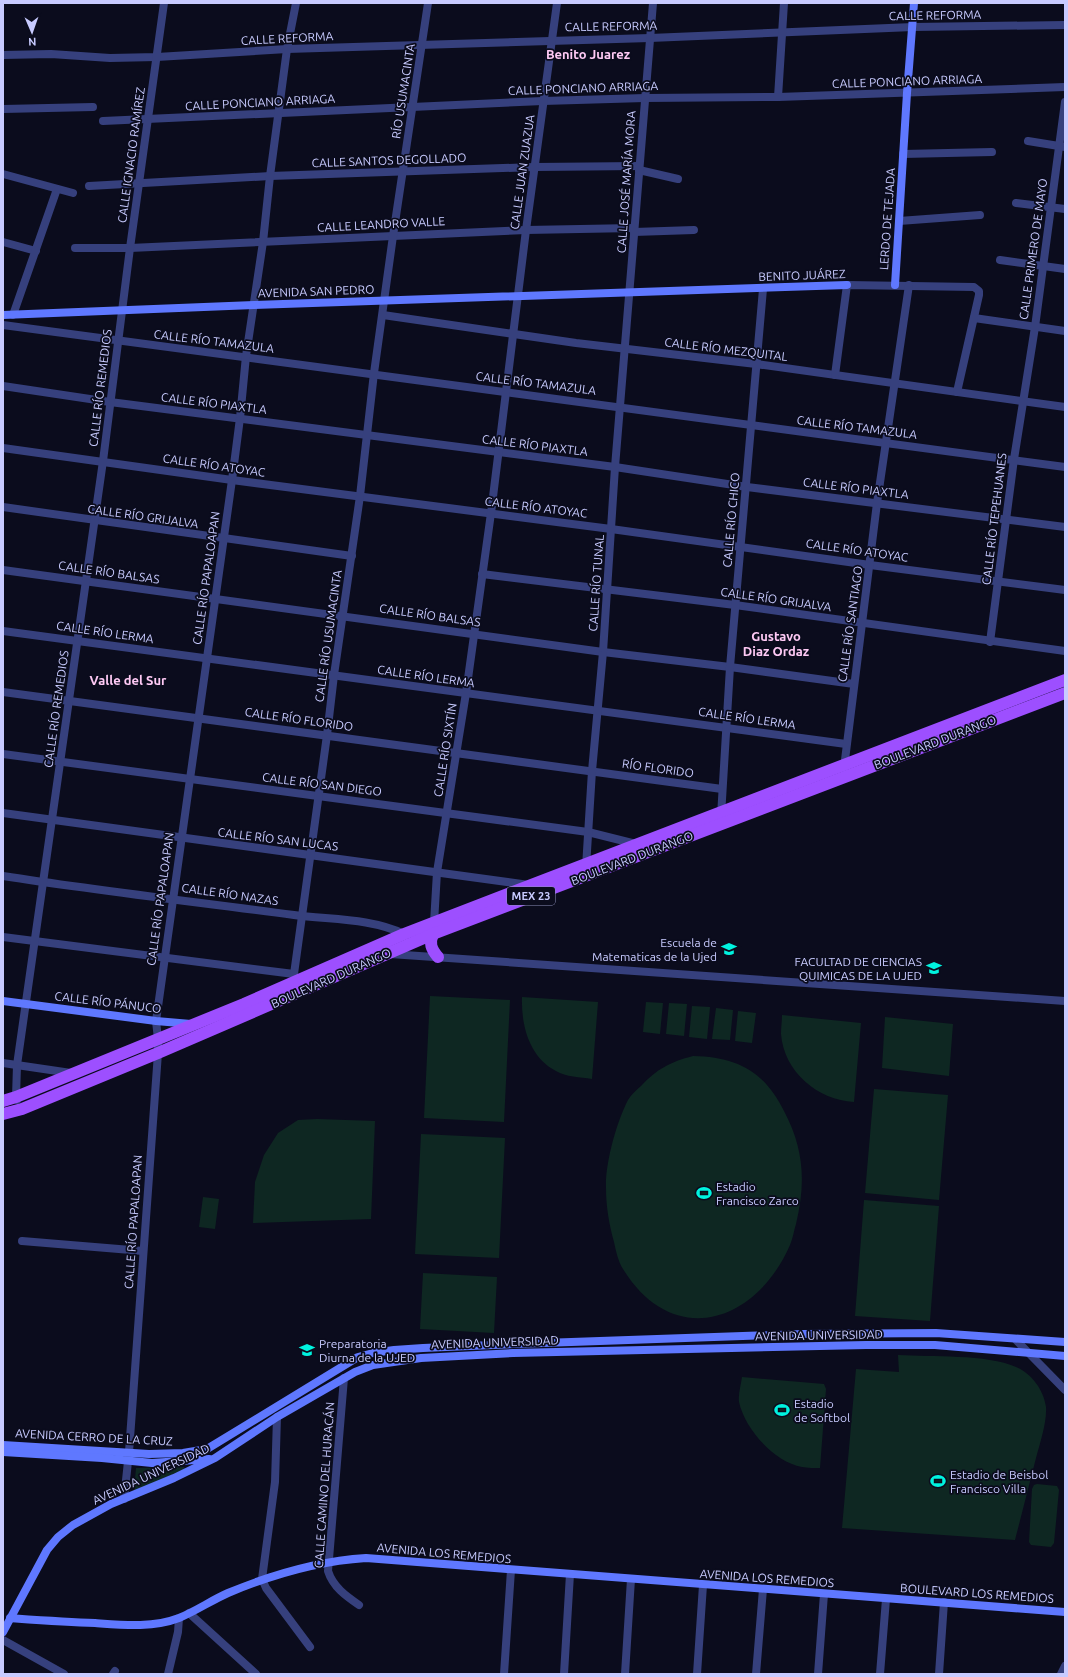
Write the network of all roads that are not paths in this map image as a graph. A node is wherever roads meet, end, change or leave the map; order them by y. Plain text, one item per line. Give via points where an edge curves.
1 (164, 3) edge
2 (296, 3) edge
3 (428, 3) edge
4 (557, 3) edge
5 (653, 3) edge
6 (784, 3) edge
7 (914, 3) edge
8 (1065, 25) edge
9 (913, 27) junction
10 (782, 32) junction
11 (650, 38) junction
12 (552, 40) junction
13 (422, 45) junction
14 (287, 49) junction
15 (3, 54) edge
16 (157, 57) junction
17 (1065, 87) edge
18 (907, 93) junction
19 (645, 98) junction
20 (778, 98) junction
21 (543, 101) junction
22 (1065, 102) edge
23 (93, 107) dead end
24 (412, 108) junction
25 (3, 109) edge
26 (278, 113) junction
27 (148, 120) junction
28 (103, 121) dead end
29 (1028, 141) dead end
30 (1062, 146) edge
31 (992, 152) dead end
32 (903, 154) junction
33 (535, 167) junction
34 (639, 168) junction
35 (402, 173) junction
36 (4, 176) edge
37 (270, 176) junction
38 (678, 178) dead end
39 (139, 184) junction
40 (89, 186) dead end
41 (57, 189) junction
42 (73, 192) dead end
43 (1016, 203) dead end
44 (1050, 207) junction
45 (1065, 209) edge
46 (980, 215) dead end
47 (899, 220) junction
48 (526, 230) junction
49 (634, 230) junction
50 (694, 230) dead end
51 (393, 236) junction
52 (3, 242) edge
53 (263, 242) junction
54 (75, 248) dead end
55 (130, 248) junction
56 (36, 251) junction
57 (1000, 260) dead end
58 (1042, 266) junction
59 (1065, 269) edge
60 (847, 285) junction
61 (895, 285) junction
62 (909, 285) junction
63 (763, 289) junction
64 (631, 292) junction
65 (518, 296) junction
66 (385, 301) junction
67 (254, 305) junction
68 (122, 311) junction
69 (383, 314) junction
70 (13, 315) junction
71 (3, 316) edge
72 (974, 318) junction
73 (3, 325) edge
74 (1035, 327) junction
75 (1065, 331) edge
76 (514, 334) junction
77 (118, 341) junction
78 (626, 348) junction
79 (246, 356) junction
80 (756, 364) junction
81 (374, 373) junction
82 (835, 375) junction
83 (894, 384) junction
84 (3, 386) edge
85 (505, 392) junction
86 (957, 392) junction
87 (1023, 400) junction
88 (110, 402) junction
89 (621, 407) junction
90 (1065, 407) edge
91 (240, 418) junction
92 (752, 426) junction
93 (366, 435) junction
94 (886, 442) junction
95 (3, 448) edge
96 (497, 452) junction
97 (1014, 459) junction
98 (103, 461) junction
99 (615, 467) junction
100 (1065, 467) edge
101 (232, 480) junction
102 (746, 487) junction
103 (360, 496) junction
104 (877, 503) junction
105 (3, 507) edge
106 (491, 514) junction
107 (1006, 518) junction
108 (94, 521) junction
109 (1065, 527) edge
110 (612, 528) junction
111 (223, 539) junction
112 (741, 547) junction
113 (352, 556) junction
114 (870, 565) junction
115 (3, 570) edge
116 (482, 574) junction
117 (86, 581) junction
118 (998, 581) junction
119 (607, 590) junction
120 (1065, 590) edge
121 (214, 598) junction
122 (735, 605) junction
123 (343, 615) junction
124 (863, 623) junction
125 (3, 630) edge
126 (474, 634) junction
127 (78, 641) junction
128 (990, 642) junction
129 (1065, 651) edge
130 (603, 652) junction
131 (207, 658) junction
132 (730, 667) junction
133 (334, 675) junction
134 (1065, 680) edge
135 (854, 684) junction
136 (3, 692) edge
137 (466, 693) junction
138 (1065, 693) edge
139 (68, 700) junction
140 (598, 711) junction
141 (198, 718) junction
142 (725, 727) junction
143 (327, 735) junction
144 (846, 744) junction
145 (456, 753) junction
146 (3, 754) edge
147 (61, 761) junction
148 (844, 764) junction
149 (592, 771) junction
150 (843, 777) junction
151 (189, 780) junction
152 (722, 789) junction
153 (319, 795) junction
154 (721, 811) junction
155 (447, 813) junction
156 (3, 814) edge
157 (52, 820) junction
158 (721, 825) junction
159 (588, 832) junction
160 (181, 839) junction
161 (636, 844) junction
162 (311, 855) junction
163 (586, 869) junction
164 (437, 872) junction
165 (3, 876) edge
166 (44, 883) junction
167 (529, 885) junction
168 (550, 889) junction
169 (173, 898) junction
170 (302, 916) junction
171 (434, 928) junction
172 (404, 934) junction
173 (3, 937) edge
174 (35, 942) junction
175 (374, 947) junction
176 (386, 954) junction
177 (438, 957) junction
178 (164, 958) junction
179 (297, 982) junction
180 (3, 1000) edge
181 (1065, 1001) edge
182 (27, 1004) junction
183 (156, 1021) junction
184 (194, 1024) junction
185 (209, 1031) junction
186 (158, 1039) junction
187 (158, 1053) junction
188 (3, 1063) edge
189 (17, 1065) junction
190 (74, 1074) junction
191 (16, 1097) junction
192 (3, 1101) edge
193 (22, 1109) junction
194 (3, 1114) edge
195 (22, 1241) dead end
196 (143, 1251) junction
197 (936, 1333) junction
198 (734, 1337) junction
199 (1016, 1340) junction
200 (1065, 1342) edge
201 (935, 1345) junction
202 (734, 1349) junction
203 (1028, 1352) junction
204 (1065, 1356) edge
205 (344, 1378) junction
206 (1065, 1390) edge
207 (277, 1417) junction
208 (3, 1445) edge
209 (207, 1449) joint
210 (3, 1452) edge
211 (128, 1456) junction
212 (216, 1458) junction
213 (124, 1499) junction
214 (329, 1563) junction
215 (512, 1570) junction
216 (570, 1574) junction
217 (262, 1579) junction
218 (631, 1579) junction
219 (703, 1585) junction
220 (763, 1589) junction
221 (824, 1594) junction
222 (886, 1599) junction
223 (944, 1602) junction
224 (360, 1605) dead end
225 (1065, 1612) edge
226 (189, 1613) junction
227 (10, 1618) junction
228 (179, 1618) junction
229 (3, 1632) edge
230 (3, 1640) edge
231 (310, 1647) dead end
232 (1065, 1666) edge
233 (64, 1674) edge
234 (168, 1674) edge
235 (256, 1674) edge
236 (504, 1674) edge
237 (564, 1674) edge
238 (624, 1674) edge
239 (697, 1674) edge
240 (756, 1674) edge
241 (818, 1674) edge
242 (880, 1674) edge
243 (939, 1674) edge
244 (1061, 1674) edge

1 - 16 street, CALLE IGNACIO RAMÍREZ
2 - 14 street, CALLE RÍO PAPALOAPAN
3 - 13 street, RÍO USUMACINTA
4 - 12 street, CALLE JUAN ZUAZUA
5 - 11 street, CALLE JOSÉ MARÍA MORA
6 - 10 street
7 - 9 street, LERDO DE TEJADA
8 - 9 street, CALLE REFORMA
9 - 10 street, CALLE REFORMA
9 - 18 street, LERDO DE TEJADA
10 - 11 street, CALLE REFORMA
10 - 20 street
11 - 12 street, CALLE REFORMA
11 - 19 street, CALLE JOSÉ MARÍA MORA
12 - 13 street, CALLE REFORMA
12 - 21 street, CALLE JUAN ZUAZUA
13 - 14 street, CALLE REFORMA
13 - 24 street, RÍO USUMACINTA
14 - 16 street, CALLE REFORMA
14 - 26 street, CALLE RÍO PAPALOAPAN
15 - 16 street, CALLE REFORMA
16 - 27 street, CALLE IGNACIO RAMÍREZ
17 - 18 street, CALLE PONCIANO ARRIAGA
18 - 20 street, CALLE PONCIANO ARRIAGA
18 - 32 street, LERDO DE TEJADA
19 - 20 street, CALLE PONCIANO ARRIAGA
19 - 21 street, CALLE PONCIANO ARRIAGA
19 - 34 street, CALLE JOSÉ MARÍA MORA
21 - 24 street, CALLE PONCIANO ARRIAGA
21 - 33 street, CALLE JUAN ZUAZUA
22 - 30 street, CALLE PRIMERO DE MAYO
23 - 25 street
24 - 26 street, CALLE PONCIANO ARRIAGA
24 - 35 street, RÍO USUMACINTA
26 - 27 street, CALLE PONCIANO ARRIAGA
26 - 37 street, CALLE RÍO PAPALOAPAN
27 - 28 street, CALLE PONCIANO ARRIAGA
27 - 39 street, CALLE IGNACIO RAMÍREZ
29 - 30 street
30 - 44 street, CALLE PRIMERO DE MAYO
31 - 32 street
32 - 47 street, LERDO DE TEJADA
33 - 34 street, CALLE SANTOS DEGOLLADO
33 - 35 street, CALLE SANTOS DEGOLLADO
33 - 48 street, CALLE JUAN ZUAZUA
34 - 38 street, CALLE SANTOS DEGOLLADO
34 - 49 street, CALLE JOSÉ MARÍA MORA
35 - 37 street, CALLE SANTOS DEGOLLADO
35 - 51 street, RÍO USUMACINTA
36 - 41 street
37 - 39 street, CALLE SANTOS DEGOLLADO
37 - 53 street, CALLE RÍO PAPALOAPAN
39 - 40 street, CALLE SANTOS DEGOLLADO
39 - 55 street, CALLE IGNACIO RAMÍREZ
41 - 42 street
41 - 56 street
43 - 44 street
44 - 45 street
44 - 58 street, CALLE PRIMERO DE MAYO
46 - 47 street
47 - 61 street, LERDO DE TEJADA
48 - 49 street, CALLE LEANDRO VALLE
48 - 51 street, CALLE LEANDRO VALLE
48 - 65 street, CALLE JUAN ZUAZUA
49 - 50 street, CALLE LEANDRO VALLE
49 - 64 street, CALLE JOSÉ MARÍA MORA
51 - 53 street, CALLE LEANDRO VALLE
51 - 66 street, RÍO USUMACINTA
52 - 56 street
53 - 55 street, CALLE LEANDRO VALLE
53 - 67 street, CALLE RÍO PAPALOAPAN
54 - 55 street, CALLE LEANDRO VALLE
55 - 68 street, CALLE IGNACIO RAMÍREZ
56 - 70 street
57 - 58 street
58 - 59 street
58 - 74 street, CALLE PRIMERO DE MAYO
60 - 61 street, BENITO JUÁREZ
60 - 63 street, BENITO JUÁREZ
60 - 82 street
61 - 62 street, BENITO JUÁREZ
62 - 72 street, BENITO JUÁREZ via 974,286 979,291
62 - 83 street, CALLE RÍO SANTIAGO
63 - 64 street, BENITO JUÁREZ
63 - 80 street, CALLE RÍO CHICO
64 - 65 street, AVENIDA SAN PEDRO
64 - 78 street, CALLE RÍO TUNAL
65 - 66 street, AVENIDA SAN PEDRO
65 - 76 street, CALLE RÍO SIXTÍN
66 - 67 street, AVENIDA SAN PEDRO
66 - 69 street, CALLE RÍO USUMACINTA
67 - 68 street, AVENIDA SAN PEDRO
67 - 79 street, CALLE RÍO PAPALOAPAN
68 - 70 street, AVENIDA SAN PEDRO
68 - 77 street, CALLE RÍO REMEDIOS
69 - 76 street, CALLE RÍO MEZQUITAL
69 - 81 street, CALLE RÍO USUMACINTA
70 - 71 street, AVENIDA SAN PEDRO
72 - 74 street
72 - 86 street
73 - 77 street, CALLE RÍO TAMAZULA
74 - 75 street
74 - 87 street, CALLE PRIMERO DE MAYO
76 - 78 street, CALLE RÍO MEZQUITAL
76 - 85 street, CALLE RÍO SIXTÍN
77 - 79 street, CALLE RÍO TAMAZULA
77 - 88 street, CALLE RÍO REMEDIOS
78 - 80 street, CALLE RÍO MEZQUITAL
78 - 89 street, CALLE RÍO TUNAL
79 - 81 street, CALLE RÍO TAMAZULA
79 - 91 street, CALLE RÍO PAPALOAPAN
80 - 82 street, CALLE RÍO MEZQUITAL
80 - 92 street, CALLE RÍO CHICO
81 - 85 street, CALLE RÍO TAMAZULA
81 - 93 street, CALLE RÍO USUMACINTA
82 - 83 street, CALLE RÍO MEZQUITAL
83 - 86 street, CALLE RÍO MEZQUITAL
83 - 94 street, CALLE RÍO SANTIAGO
84 - 88 street, CALLE RÍO PIAXTLA
85 - 89 street, CALLE RÍO TAMAZULA
85 - 96 street, CALLE RÍO SIXTÍN
86 - 87 street, CALLE RÍO MEZQUITAL
87 - 90 street, CALLE RÍO MEZQUITAL
87 - 97 street, CALLE RÍO TEPEHUANES
88 - 91 street, CALLE RÍO PIAXTLA
88 - 98 street, CALLE RÍO REMEDIOS
89 - 92 street, CALLE RÍO TAMAZULA
89 - 99 street, CALLE RÍO TUNAL
91 - 93 street, CALLE RÍO PIAXTLA
91 - 101 street, CALLE RÍO PAPALOAPAN
92 - 94 street, CALLE RÍO TAMAZULA
92 - 102 street, CALLE RÍO CHICO
93 - 96 street, CALLE RÍO PIAXTLA
93 - 103 street, CALLE RÍO USUMACINTA
94 - 97 street, CALLE RÍO TAMAZULA
94 - 104 street, CALLE RÍO SANTIAGO
95 - 98 street, CALLE RÍO ATOYAC
96 - 99 street, CALLE RÍO PIAXTLA
96 - 106 street, CALLE RÍO SIXTÍN
97 - 100 street, CALLE RÍO TAMAZULA
97 - 107 street, CALLE RÍO TEPEHUANES
98 - 101 street, CALLE RÍO ATOYAC
98 - 108 street, CALLE RÍO REMEDIOS
99 - 102 street, CALLE RÍO PIAXTLA
99 - 110 street, CALLE RÍO TUNAL
101 - 103 street, CALLE RÍO ATOYAC
101 - 111 street, CALLE RÍO PAPALOAPAN
102 - 104 street, CALLE RÍO PIAXTLA
102 - 112 street, CALLE RÍO CHICO
103 - 106 street, CALLE RÍO ATOYAC
103 - 113 street, CALLE RÍO USUMACINTA
104 - 107 street, CALLE RÍO PIAXTLA
104 - 114 street, CALLE RÍO SANTIAGO
105 - 108 street, CALLE RÍO GRIJALVA
106 - 110 street, CALLE RÍO ATOYAC
106 - 116 street, CALLE RÍO SIXTÍN
107 - 109 street, CALLE RÍO PIAXTLA
107 - 118 street, CALLE RÍO TEPEHUANES
108 - 111 street, CALLE RÍO GRIJALVA
108 - 117 street, CALLE RÍO REMEDIOS
110 - 112 street, CALLE RÍO ATOYAC
110 - 119 street, CALLE RÍO TUNAL
111 - 113 street, CALLE RÍO GRIJALVA
111 - 121 street, CALLE RÍO PAPALOAPAN
112 - 114 street, CALLE RÍO ATOYAC
112 - 122 street, CALLE RÍO CHICO
113 - 123 street, CALLE RÍO USUMACINTA
114 - 118 street, CALLE RÍO ATOYAC
114 - 124 street, CALLE RÍO SANTIAGO
115 - 117 street, CALLE RÍO BALSAS
116 - 119 street, CALLE RÍO GRIJALVA
116 - 126 street, CALLE RÍO SIXTÍN
117 - 121 street, CALLE RÍO BALSAS
117 - 127 street, CALLE RÍO REMEDIOS
118 - 120 street, CALLE RÍO ATOYAC
118 - 128 street, CALLE RÍO TEPEHUANES
119 - 122 street, CALLE RÍO GRIJALVA
119 - 130 street, CALLE RÍO TUNAL
121 - 123 street, CALLE RÍO BALSAS
121 - 131 street, CALLE RÍO PAPALOAPAN
122 - 124 street, CALLE RÍO GRIJALVA
122 - 132 street, CALLE RÍO CHICO
123 - 126 street, CALLE RÍO BALSAS
123 - 133 street, CALLE RÍO USUMACINTA
124 - 128 street, CALLE RÍO GRIJALVA
124 - 135 street, CALLE RÍO SANTIAGO
125 - 127 street, CALLE RÍO LERMA
126 - 130 street, CALLE RÍO BALSAS
126 - 137 street, CALLE RÍO SIXTÍN
127 - 131 street, CALLE RÍO LERMA
127 - 139 street, CALLE RÍO REMEDIOS
128 - 129 street, CALLE RÍO GRIJALVA
130 - 132 street, CALLE RÍO BALSAS
130 - 140 street, CALLE RÍO TUNAL
131 - 133 street, CALLE RÍO LERMA
131 - 141 street, CALLE RÍO PAPALOAPAN
132 - 135 street, CALLE RÍO BALSAS
132 - 142 street, CALLE RÍO CHICO
133 - 137 street, CALLE RÍO LERMA
133 - 143 street, CALLE RÍO USUMACINTA
134 - 148 main road, BOULEVARD DURANGO / MEX 23
135 - 144 street, CALLE RÍO SANTIAGO
136 - 139 street, CALLE RÍO FLORIDO
137 - 140 street, CALLE RÍO LERMA
137 - 145 street, CALLE RÍO SIXTÍN
138 - 150 main road, BOULEVARD DURANGO / MEX 23
139 - 141 street, CALLE RÍO FLORIDO
139 - 147 street, CALLE RÍO REMEDIOS
140 - 142 street, CALLE RÍO LERMA
140 - 149 street, CALLE RÍO TUNAL
141 - 143 street, CALLE RÍO FLORIDO
141 - 151 street, CALLE RÍO PAPALOAPAN
142 - 144 street, CALLE RÍO LERMA
142 - 152 street, CALLE RÍO CHICO
143 - 145 street, CALLE RÍO FLORIDO
143 - 153 street, CALLE RÍO USUMACINTA
144 - 148 street, CALLE RÍO SANTIAGO
145 - 149 street, CALLE RÍO FLORIDO
145 - 155 street, CALLE RÍO SIXTÍN
146 - 147 street, CALLE RÍO SAN DIEGO
147 - 151 street, CALLE RÍO SAN DIEGO
147 - 157 street, CALLE RÍO REMEDIOS
148 - 150 street, CALLE RÍO SANTIAGO
148 - 154 main road, BOULEVARD DURANGO / MEX 23
149 - 152 street, RÍO FLORIDO
149 - 159 street, CALLE RÍO TUNAL
150 - 158 main road, BOULEVARD DURANGO / MEX 23
151 - 153 street, CALLE RÍO SAN DIEGO
151 - 160 street, CALLE RÍO PAPALOAPAN
152 - 154 street, CALLE RÍO CHICO
153 - 155 street, CALLE RÍO SAN DIEGO
153 - 162 street, CALLE RÍO USUMACINTA
154 - 158 street, CALLE RÍO CHICO
154 - 161 main road, BOULEVARD DURANGO / MEX 23
155 - 159 street, CALLE RÍO SAN DIEGO
155 - 164 street, CALLE RÍO SIXTÍN
156 - 157 street, CALLE RÍO SAN LUCAS
157 - 160 street, CALLE RÍO SAN LUCAS
157 - 166 street, CALLE RÍO REMEDIOS
158 - 163 main road, BOULEVARD DURANGO / MEX 23
159 - 161 street, CALLE RÍO SAN DIEGO
159 - 163 street, CALLE RÍO TUNAL
160 - 162 street, CALLE RÍO SAN LUCAS
160 - 169 street, CALLE RÍO PAPALOAPAN
161 - 163 main road, BOULEVARD DURANGO / MEX 23
162 - 164 street, CALLE RÍO SAN LUCAS
162 - 170 street, CALLE RÍO USUMACINTA
163 - 167 main road, BOULEVARD DURANGO / MEX 23
163 - 168 main road, BOULEVARD DURANGO / MEX 23
164 - 167 street, CALLE RÍO SAN LUCAS
164 - 171 street, CALLE RÍO SIXTÍN
165 - 166 street, CALLE RÍO NAZAS
166 - 169 street, CALLE RÍO NAZAS
166 - 174 street, CALLE RÍO REMEDIOS
167 - 168 street, CALLE RÍO SAN LUCAS
167 - 171 main road, BOULEVARD DURANGO / MEX 23
168 - 171 main road, BOULEVARD DURANGO / MEX 23
169 - 170 street, CALLE RÍO NAZAS
169 - 178 street, CALLE RÍO PAPALOAPAN
170 - 172 street, CALLE RÍO NAZAS via 378,924
170 - 179 street, CALLE RÍO USUMACINTA
171 - 172 main road, BOULEVARD DURANGO / MEX 23
171 - 176 main road, BOULEVARD DURANGO / MEX 23
171 - 177 main road via 431,945
172 - 175 main road, BOULEVARD DURANGO / MEX 23
173 - 174 street
174 - 178 street
174 - 182 street, CALLE RÍO REMEDIOS
175 - 176 street
175 - 179 main road, BOULEVARD DURANGO / MEX 23
176 - 177 street
176 - 179 main road, BOULEVARD DURANGO / MEX 23
177 - 181 street
178 - 179 street
178 - 183 street, CALLE RÍO PAPALOAPAN
179 - 184 main road, BOULEVARD DURANGO / MEX 23
179 - 185 main road, BOULEVARD DURANGO / MEX 23
180 - 182 street, CALLE RÍO PÁNUCO
182 - 183 street, CALLE RÍO PÁNUCO
182 - 189 street, CALLE RÍO REMEDIOS
183 - 184 street, CALLE RÍO PÁNUCO
183 - 186 street, CALLE RÍO PAPALOAPAN
184 - 185 street, CALLE RÍO PÁNUCO
184 - 186 main road, BOULEVARD DURANGO / MEX 23
185 - 187 main road, BOULEVARD DURANGO / MEX 23
186 - 187 street, CALLE RÍO PAPALOAPAN
186 - 190 main road, BOULEVARD DURANGO / MEX 23
187 - 193 main road, BOULEVARD DURANGO / MEX 23
187 - 196 street, CALLE RÍO PAPALOAPAN
188 - 189 street
189 - 190 street
189 - 191 street, CALLE RÍO REMEDIOS
190 - 191 main road, BOULEVARD DURANGO / MEX 23
191 - 192 main road, BOULEVARD DURANGO / MEX 23
191 - 193 street, CALLE RÍO REMEDIOS
193 - 194 main road, BOULEVARD DURANGO / MEX 23
195 - 196 street
196 - 211 street, CALLE RÍO PAPALOAPAN
197 - 198 street, AVENIDA UNIVERSIDAD
197 - 199 street, AVENIDA UNIVERSIDAD
197 - 201 street
198 - 202 street
198 - 209 street, AVENIDA UNIVERSIDAD via 514,1344 373,1353 349,1362
199 - 200 street, AVENIDA UNIVERSIDAD
199 - 203 street
201 - 202 street, AVENIDA UNIVERSIDAD
201 - 203 street, AVENIDA UNIVERSIDAD
202 - 205 street, AVENIDA UNIVERSIDAD via 556,1352 421,1358 373,1365
203 - 204 street, AVENIDA UNIVERSIDAD
203 - 206 street
205 - 207 street, AVENIDA UNIVERSIDAD
205 - 214 street, CALLE CAMINO DEL HURACÁN
207 - 212 street, AVENIDA UNIVERSIDAD
207 - 217 street via 275,1482
208 - 211 street, AVENIDA CERRO DE LA CRUZ
209 - 211 street, AVENIDA CERRO DE LA CRUZ
210 - 211 street, AVENIDA CERRO DE LA CRUZ via 102,1458
211 - 212 street, AVENIDA CERRO DE LA CRUZ via 152,1463
211 - 213 street, CALLE RÍO PAPALOAPAN
212 - 213 street, AVENIDA UNIVERSIDAD
213 - 227 street, AVENIDA UNIVERSIDAD via 73,1524 58,1537 47,1550
214 - 215 street, AVENIDA LOS REMEDIOS via 366,1558
214 - 217 street, AVENIDA LOS REMEDIOS
214 - 224 street, CALLE CAMINO DEL HURACÁN via 330,1576 337,1587
215 - 216 street, AVENIDA LOS REMEDIOS
215 - 236 street
216 - 218 street, AVENIDA LOS REMEDIOS
216 - 237 street
217 - 226 street, AVENIDA LOS REMEDIOS
217 - 231 street
218 - 219 street, AVENIDA LOS REMEDIOS
218 - 238 street
219 - 220 street, AVENIDA LOS REMEDIOS
219 - 239 street
220 - 221 street, AVENIDA LOS REMEDIOS
220 - 240 street
221 - 222 street, AVENIDA LOS REMEDIOS
221 - 241 street
222 - 223 street, BOULEVARD LOS REMEDIOS
222 - 242 street
223 - 225 street, BOULEVARD LOS REMEDIOS
223 - 243 street
226 - 228 street, AVENIDA LOS REMEDIOS
226 - 235 street
227 - 228 street, AVENIDA LOS REMEDIOS via 131,1625 154,1624
227 - 229 street, AVENIDA UNIVERSIDAD
228 - 234 street
230 - 233 street
232 - 244 street

